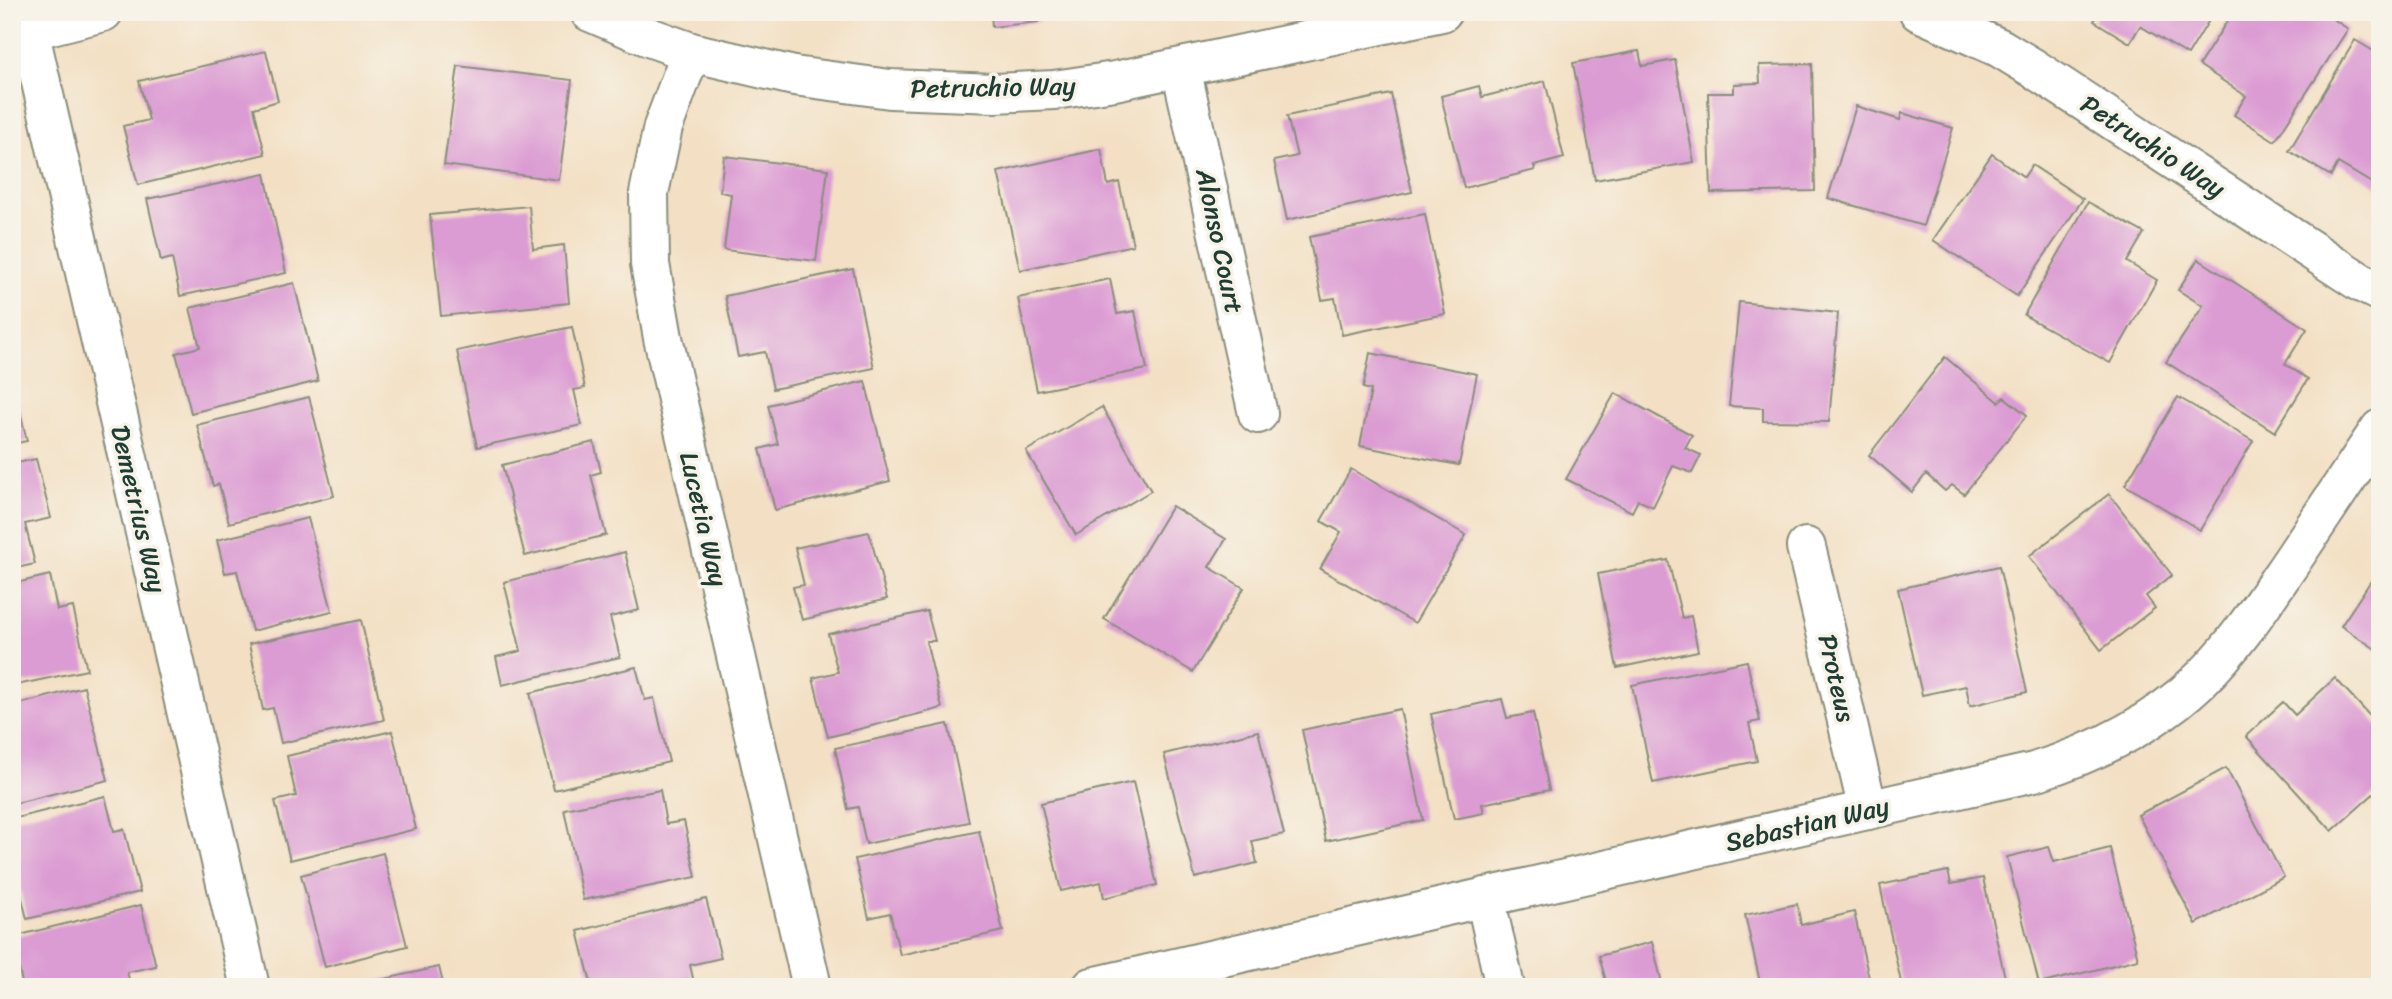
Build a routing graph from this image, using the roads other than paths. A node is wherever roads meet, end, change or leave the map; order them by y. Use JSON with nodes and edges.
{"nodes":[{"id":1,"x":103,"y":12,"type":"edge"},
{"id":2,"x":590,"y":12,"type":"edge"},
{"id":3,"x":1441,"y":12,"type":"edge"},
{"id":4,"x":1919,"y":12,"type":"edge"},
{"id":5,"x":20,"y":33,"type":"edge"},
{"id":6,"x":691,"y":52,"type":"junction"},
{"id":7,"x":1181,"y":68,"type":"junction"},
{"id":8,"x":2380,"y":292,"type":"edge"},
{"id":9,"x":1258,"y":414,"type":"dead end"},
{"id":10,"x":2380,"y":429,"type":"edge"},
{"id":11,"x":1806,"y":547,"type":"dead end"},
{"id":12,"x":1868,"y":810,"type":"junction"},
{"id":13,"x":1485,"y":897,"type":"junction"},
{"id":14,"x":250,"y":987,"type":"edge"},
{"id":15,"x":812,"y":987,"type":"edge"},
{"id":16,"x":1092,"y":987,"type":"edge"},
{"id":17,"x":1505,"y":987,"type":"edge"}],
"edges":[{"from":1,"to":5,"type":"street"},
{"from":2,"to":6,"type":"street","name":"Petruchio Way"},
{"from":3,"to":7,"type":"street","name":"Petruchio Way"},
{"from":4,"to":8,"type":"street","name":"Petruchio Way"},
{"from":5,"to":14,"type":"street","name":"Demetrius Way"},
{"from":6,"to":7,"type":"street","name":"Petruchio Way"},
{"from":6,"to":15,"type":"street","name":"Lucetia Way"},
{"from":7,"to":9,"type":"street","name":"Alonso Court"},
{"from":10,"to":12,"type":"street","name":"Sebastian Way"},
{"from":11,"to":12,"type":"street","name":"Proteus"},
{"from":12,"to":13,"type":"street","name":"Sebastian Way"},
{"from":13,"to":16,"type":"street","name":"Sebastian Way"},
{"from":13,"to":17,"type":"street"}]}
